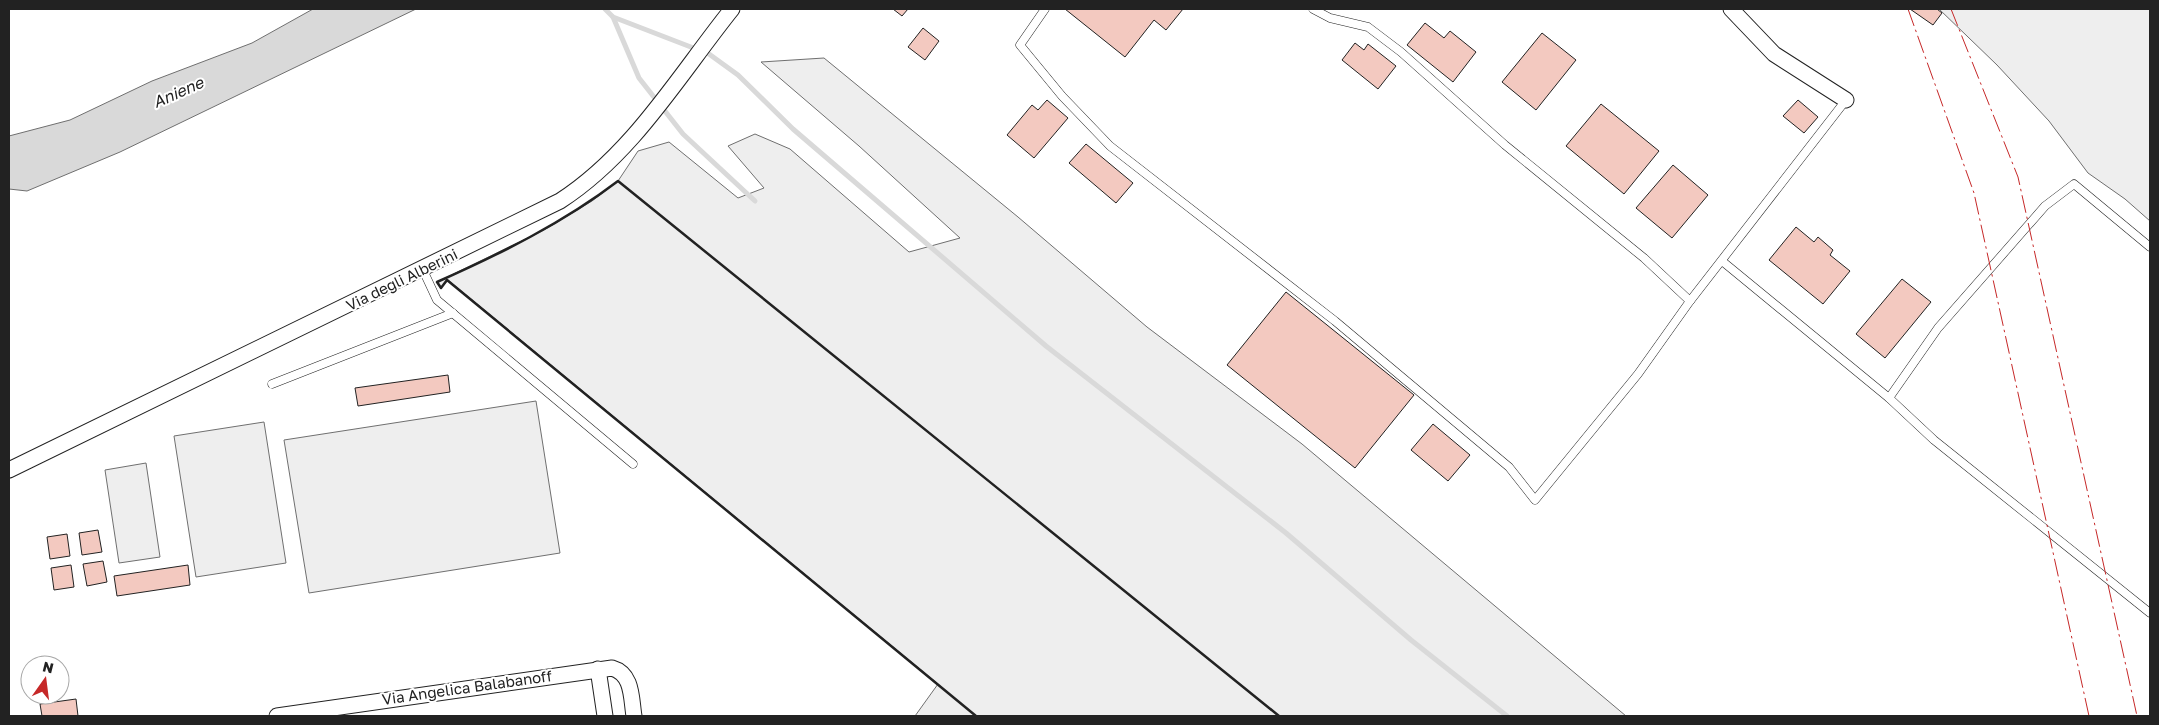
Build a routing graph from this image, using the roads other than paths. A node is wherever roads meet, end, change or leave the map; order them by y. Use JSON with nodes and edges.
{"nodes":[{"id":1,"x":732,"y":9,"type":"edge"},
{"id":2,"x":1045,"y":9,"type":"edge"},
{"id":3,"x":1313,"y":9,"type":"edge"},
{"id":4,"x":1731,"y":9,"type":"edge"},
{"id":5,"x":1846,"y":100,"type":"joint"},
{"id":6,"x":2150,"y":247,"type":"edge"},
{"id":7,"x":1722,"y":261,"type":"junction"},
{"id":8,"x":423,"y":270,"type":"junction"},
{"id":9,"x":1690,"y":302,"type":"junction"},
{"id":10,"x":452,"y":313,"type":"junction"},
{"id":11,"x":272,"y":384,"type":"dead end"},
{"id":12,"x":1889,"y":398,"type":"junction"},
{"id":13,"x":633,"y":464,"type":"dead end"},
{"id":14,"x":9,"y":470,"type":"edge"},
{"id":15,"x":2150,"y":613,"type":"edge"},
{"id":16,"x":598,"y":669,"type":"junction"},
{"id":17,"x":278,"y":716,"type":"edge"},
{"id":18,"x":605,"y":716,"type":"edge"},
{"id":19,"x":634,"y":716,"type":"edge"}],
"edges":[{"from":1,"to":8,"type":"street","name":"Via degli Alberini"},
{"from":2,"to":9,"type":"lane"},
{"from":3,"to":9,"type":"lane"},
{"from":4,"to":5,"type":"street"},
{"from":5,"to":7,"type":"lane"},
{"from":6,"to":12,"type":"lane"},
{"from":7,"to":9,"type":"lane"},
{"from":7,"to":12,"type":"lane"},
{"from":8,"to":10,"type":"lane"},
{"from":8,"to":14,"type":"street","name":"Via degli Alberini"},
{"from":10,"to":11,"type":"lane"},
{"from":10,"to":13,"type":"lane"},
{"from":12,"to":15,"type":"lane"},
{"from":16,"to":17,"type":"street","name":"Via Angelica Balabanoff"},
{"from":16,"to":18,"type":"street"},
{"from":16,"to":19,"type":"street","name":"Via Angelica Balabanoff"}]}
